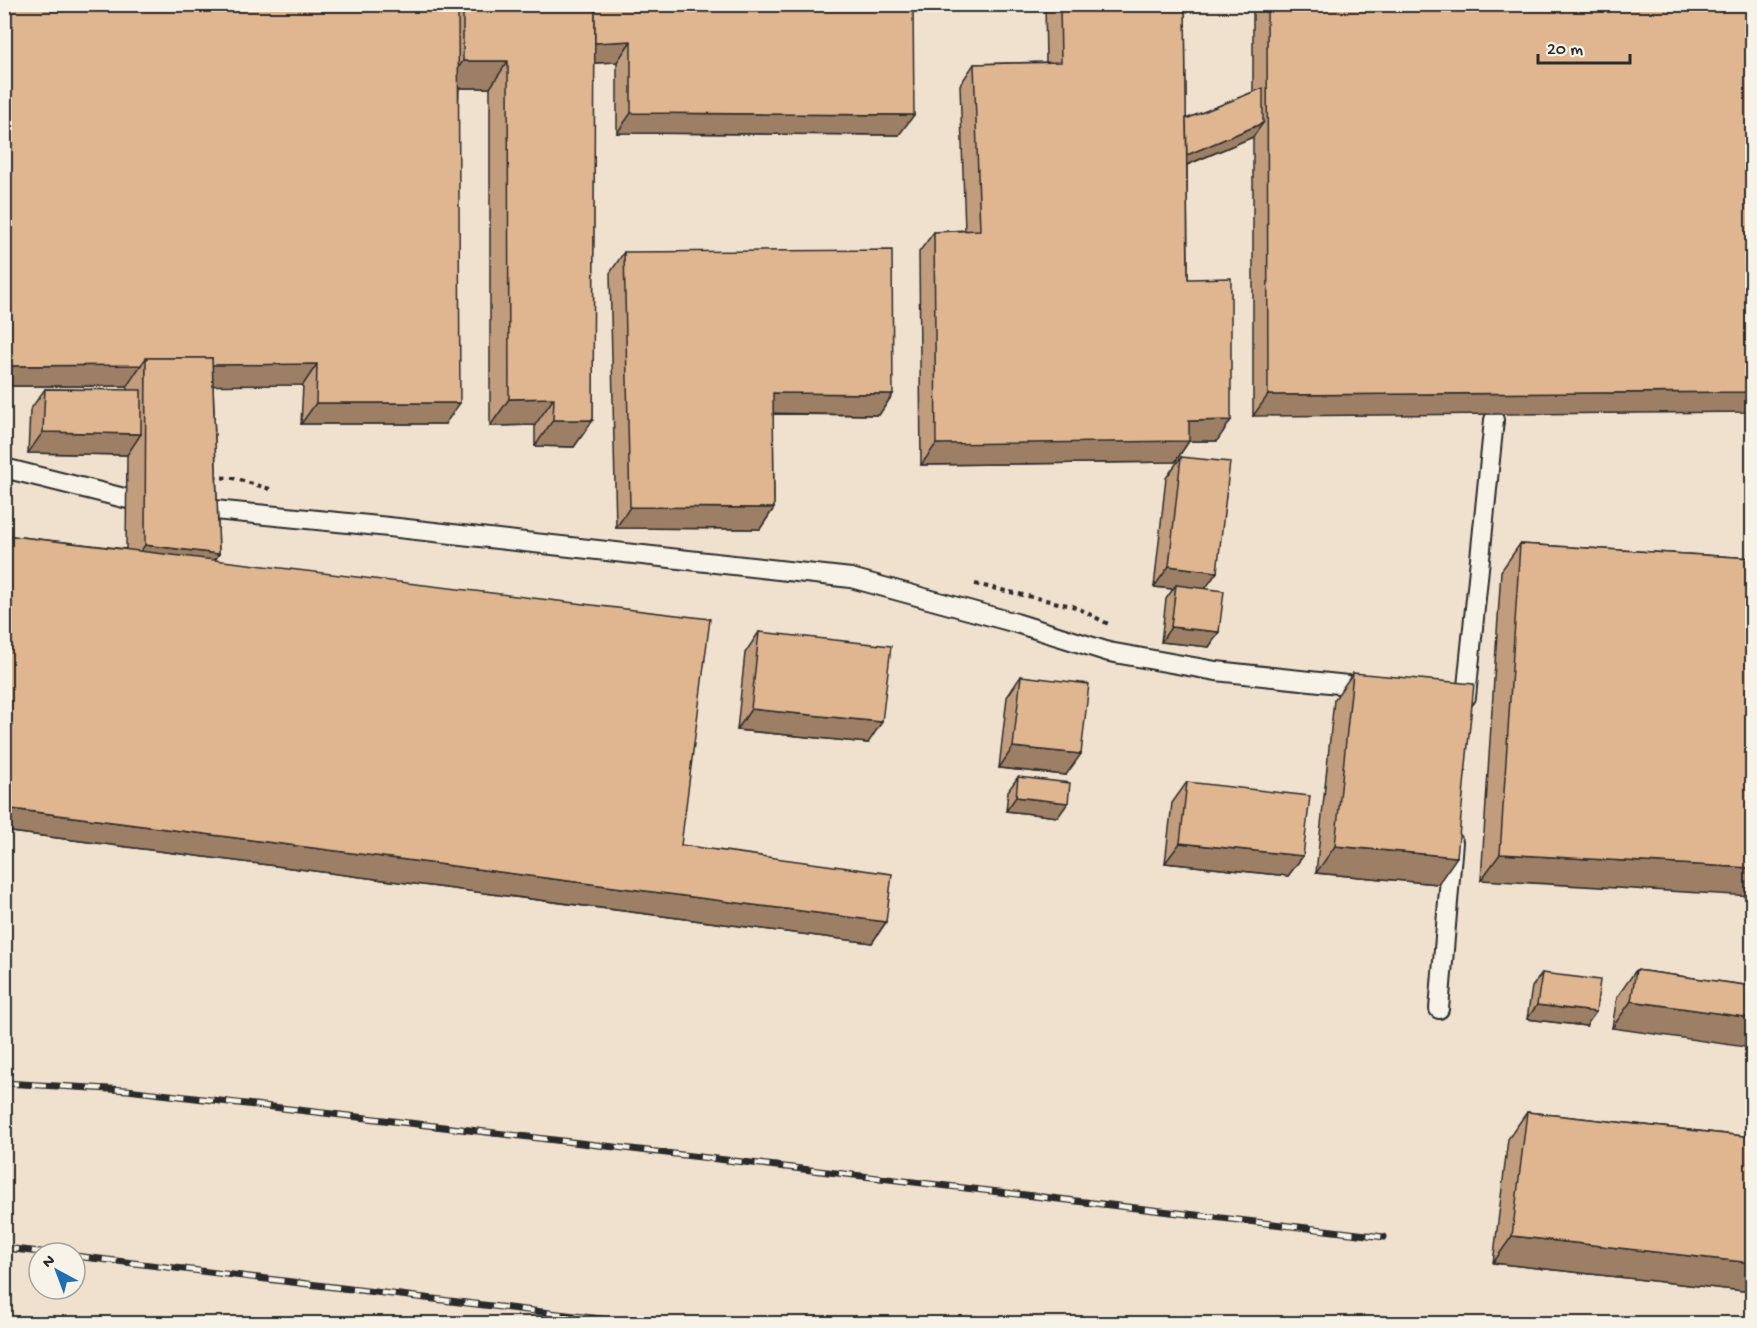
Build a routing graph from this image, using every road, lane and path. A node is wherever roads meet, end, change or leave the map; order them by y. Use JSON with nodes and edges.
{"nodes":[{"id":1,"x":1494,"y":420,"type":"dead end"},
{"id":2,"x":4,"y":468,"type":"edge"},
{"id":3,"x":1390,"y":690,"type":"edge"},
{"id":4,"x":1434,"y":694,"type":"edge"},
{"id":5,"x":1466,"y":697,"type":"junction"},
{"id":6,"x":1464,"y":720,"type":"edge"},
{"id":7,"x":1455,"y":824,"type":"edge"},
{"id":8,"x":1439,"y":1010,"type":"dead end"}],
"edges":[{"from":1,"to":5,"type":"lane"},
{"from":2,"to":3,"type":"lane"},
{"from":4,"to":5,"type":"lane"},
{"from":5,"to":6,"type":"lane"},
{"from":7,"to":8,"type":"lane"}]}
